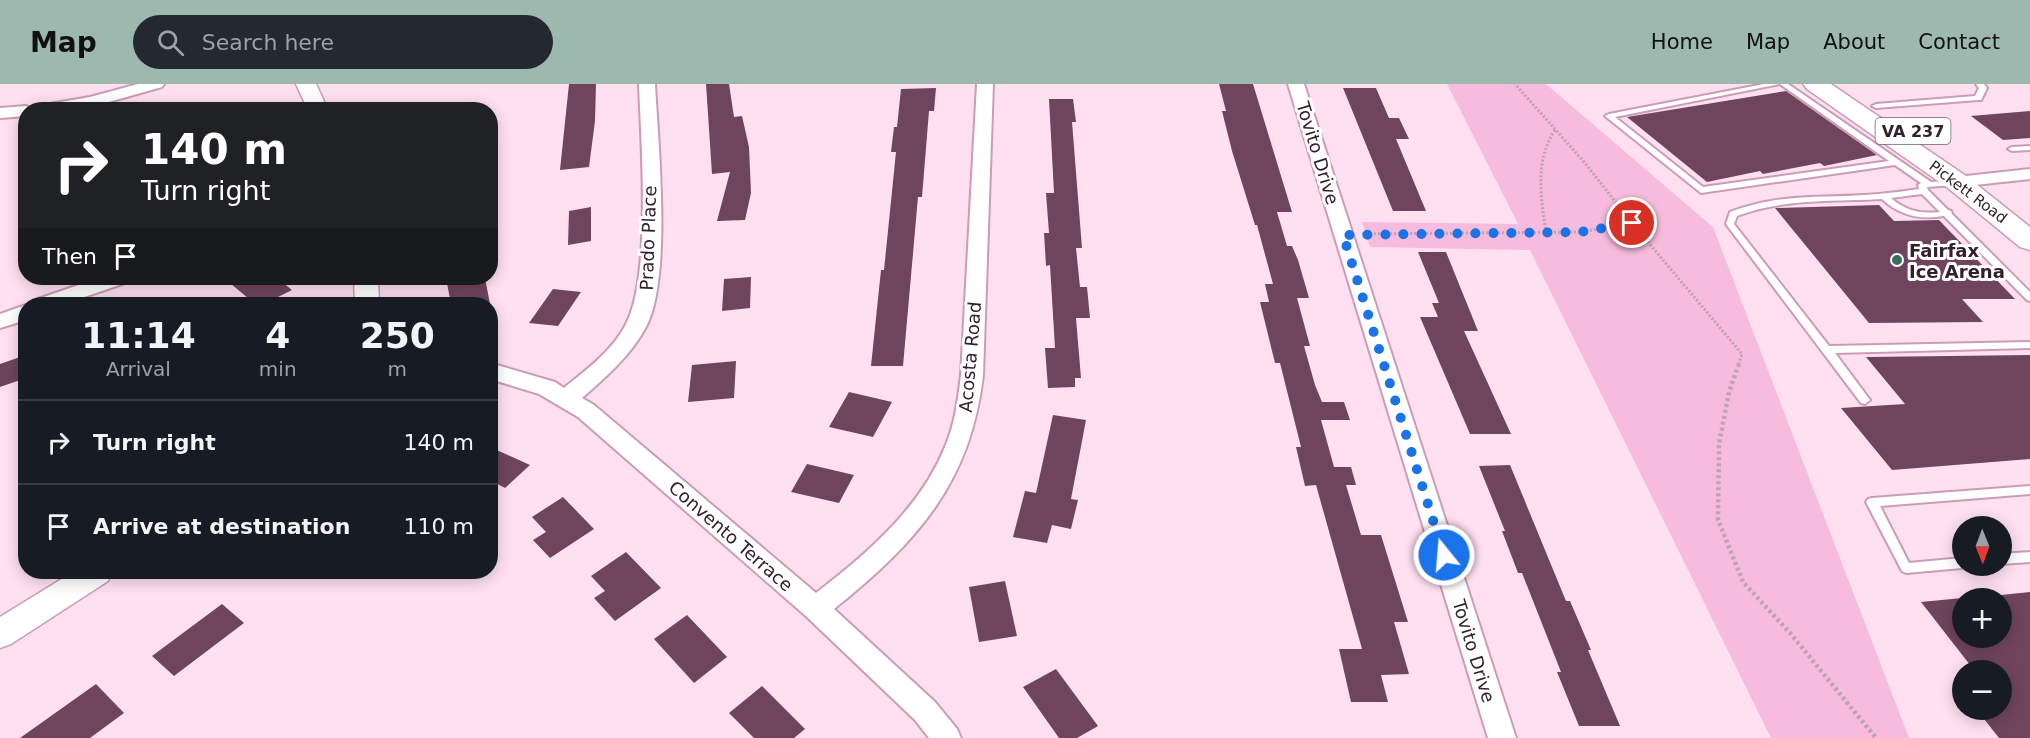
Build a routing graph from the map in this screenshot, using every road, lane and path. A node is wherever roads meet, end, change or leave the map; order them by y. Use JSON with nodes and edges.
{"nodes":[{"id":1,"x":156,"y":84,"type":"edge"},
{"id":2,"x":306,"y":84,"type":"edge"},
{"id":3,"x":647,"y":84,"type":"edge"},
{"id":4,"x":985,"y":84,"type":"edge"},
{"id":5,"x":1296,"y":84,"type":"edge"},
{"id":6,"x":1515,"y":84,"type":"edge"},
{"id":7,"x":1776,"y":84,"type":"edge"},
{"id":8,"x":1783,"y":84,"type":"edge"},
{"id":9,"x":1815,"y":84,"type":"edge"},
{"id":10,"x":1843,"y":84,"type":"edge"},
{"id":11,"x":1980,"y":84,"type":"edge"},
{"id":12,"x":91,"y":102,"type":"edge"},
{"id":13,"x":314,"y":102,"type":"edge"},
{"id":14,"x":1876,"y":106,"type":"junction"},
{"id":15,"x":18,"y":112,"type":"edge"},
{"id":16,"x":0,"y":113,"type":"edge"},
{"id":17,"x":1555,"y":130,"type":"junction"},
{"id":18,"x":2030,"y":148,"type":"edge"},
{"id":19,"x":2012,"y":149,"type":"dead end"},
{"id":20,"x":1897,"y":162,"type":"junction"},
{"id":21,"x":2030,"y":174,"type":"edge"},
{"id":22,"x":1970,"y":179,"type":"junction"},
{"id":23,"x":1927,"y":188,"type":"junction"},
{"id":24,"x":1883,"y":196,"type":"junction"},
{"id":25,"x":1948,"y":213,"type":"junction"},
{"id":26,"x":2030,"y":215,"type":"edge"},
{"id":27,"x":1632,"y":223,"type":"junction"},
{"id":28,"x":1546,"y":233,"type":"junction"},
{"id":29,"x":1343,"y":235,"type":"junction"},
{"id":30,"x":2030,"y":241,"type":"edge"},
{"id":31,"x":98,"y":285,"type":"edge"},
{"id":32,"x":65,"y":297,"type":"edge"},
{"id":33,"x":2030,"y":298,"type":"edge"},
{"id":34,"x":18,"y":315,"type":"edge"},
{"id":35,"x":0,"y":321,"type":"edge"},
{"id":36,"x":2030,"y":345,"type":"edge"},
{"id":37,"x":1826,"y":350,"type":"junction"},
{"id":38,"x":498,"y":373,"type":"edge"},
{"id":39,"x":567,"y":398,"type":"junction"},
{"id":40,"x":1865,"y":400,"type":"dead end"},
{"id":41,"x":2030,"y":490,"type":"edge"},
{"id":42,"x":2030,"y":556,"type":"edge"},
{"id":43,"x":2012,"y":558,"type":"edge"},
{"id":44,"x":1952,"y":563,"type":"edge"},
{"id":45,"x":86,"y":579,"type":"edge"},
{"id":46,"x":816,"y":609,"type":"junction"},
{"id":47,"x":0,"y":634,"type":"edge"},
{"id":48,"x":947,"y":738,"type":"edge"},
{"id":49,"x":1502,"y":738,"type":"edge"},
{"id":50,"x":1876,"y":738,"type":"edge"}],
"edges":[{"from":1,"to":12,"type":"street"},
{"from":2,"to":13,"type":"street"},
{"from":3,"to":39,"type":"street","name":"Prado Place"},
{"from":4,"to":46,"type":"street","name":"Acosta Road"},
{"from":5,"to":29,"type":"street","name":"Tovito Drive"},
{"from":6,"to":17,"type":"path"},
{"from":7,"to":20,"type":"lane"},
{"from":8,"to":20,"type":"lane"},
{"from":9,"to":22,"type":"main road","name":"Pickett Road","number":"VA 237"},
{"from":10,"to":14,"type":"main road","name":"Pickett Road","number":"VA 237"},
{"from":11,"to":14,"type":"lane"},
{"from":14,"to":22,"type":"main road","name":"Pickett Road","number":"VA 237"},
{"from":15,"to":16,"type":"street"},
{"from":17,"to":27,"type":"path"},
{"from":17,"to":28,"type":"path"},
{"from":18,"to":19,"type":"lane"},
{"from":20,"to":23,"type":"lane"},
{"from":21,"to":22,"type":"street"},
{"from":22,"to":23,"type":"lane"},
{"from":22,"to":26,"type":"main road","name":"Pickett Road","number":"VA 237"},
{"from":22,"to":30,"type":"main road","name":"Pickett Road","number":"VA 237"},
{"from":23,"to":24,"type":"lane"},
{"from":23,"to":25,"type":"lane"},
{"from":24,"to":25,"type":"lane"},
{"from":24,"to":37,"type":"lane"},
{"from":25,"to":33,"type":"lane"},
{"from":27,"to":28,"type":"path"},
{"from":27,"to":50,"type":"path"},
{"from":28,"to":29,"type":"path"},
{"from":29,"to":49,"type":"street","name":"Tovito Drive"},
{"from":31,"to":32,"type":"street"},
{"from":34,"to":35,"type":"street"},
{"from":36,"to":37,"type":"lane"},
{"from":37,"to":40,"type":"lane"},
{"from":38,"to":39,"type":"street","name":"Convento Terrace"},
{"from":39,"to":46,"type":"street","name":"Convento Terrace"},
{"from":41,"to":44,"type":"lane"},
{"from":42,"to":43,"type":"lane"},
{"from":45,"to":47,"type":"street"},
{"from":46,"to":48,"type":"street","name":"Convento Terrace"}]}
